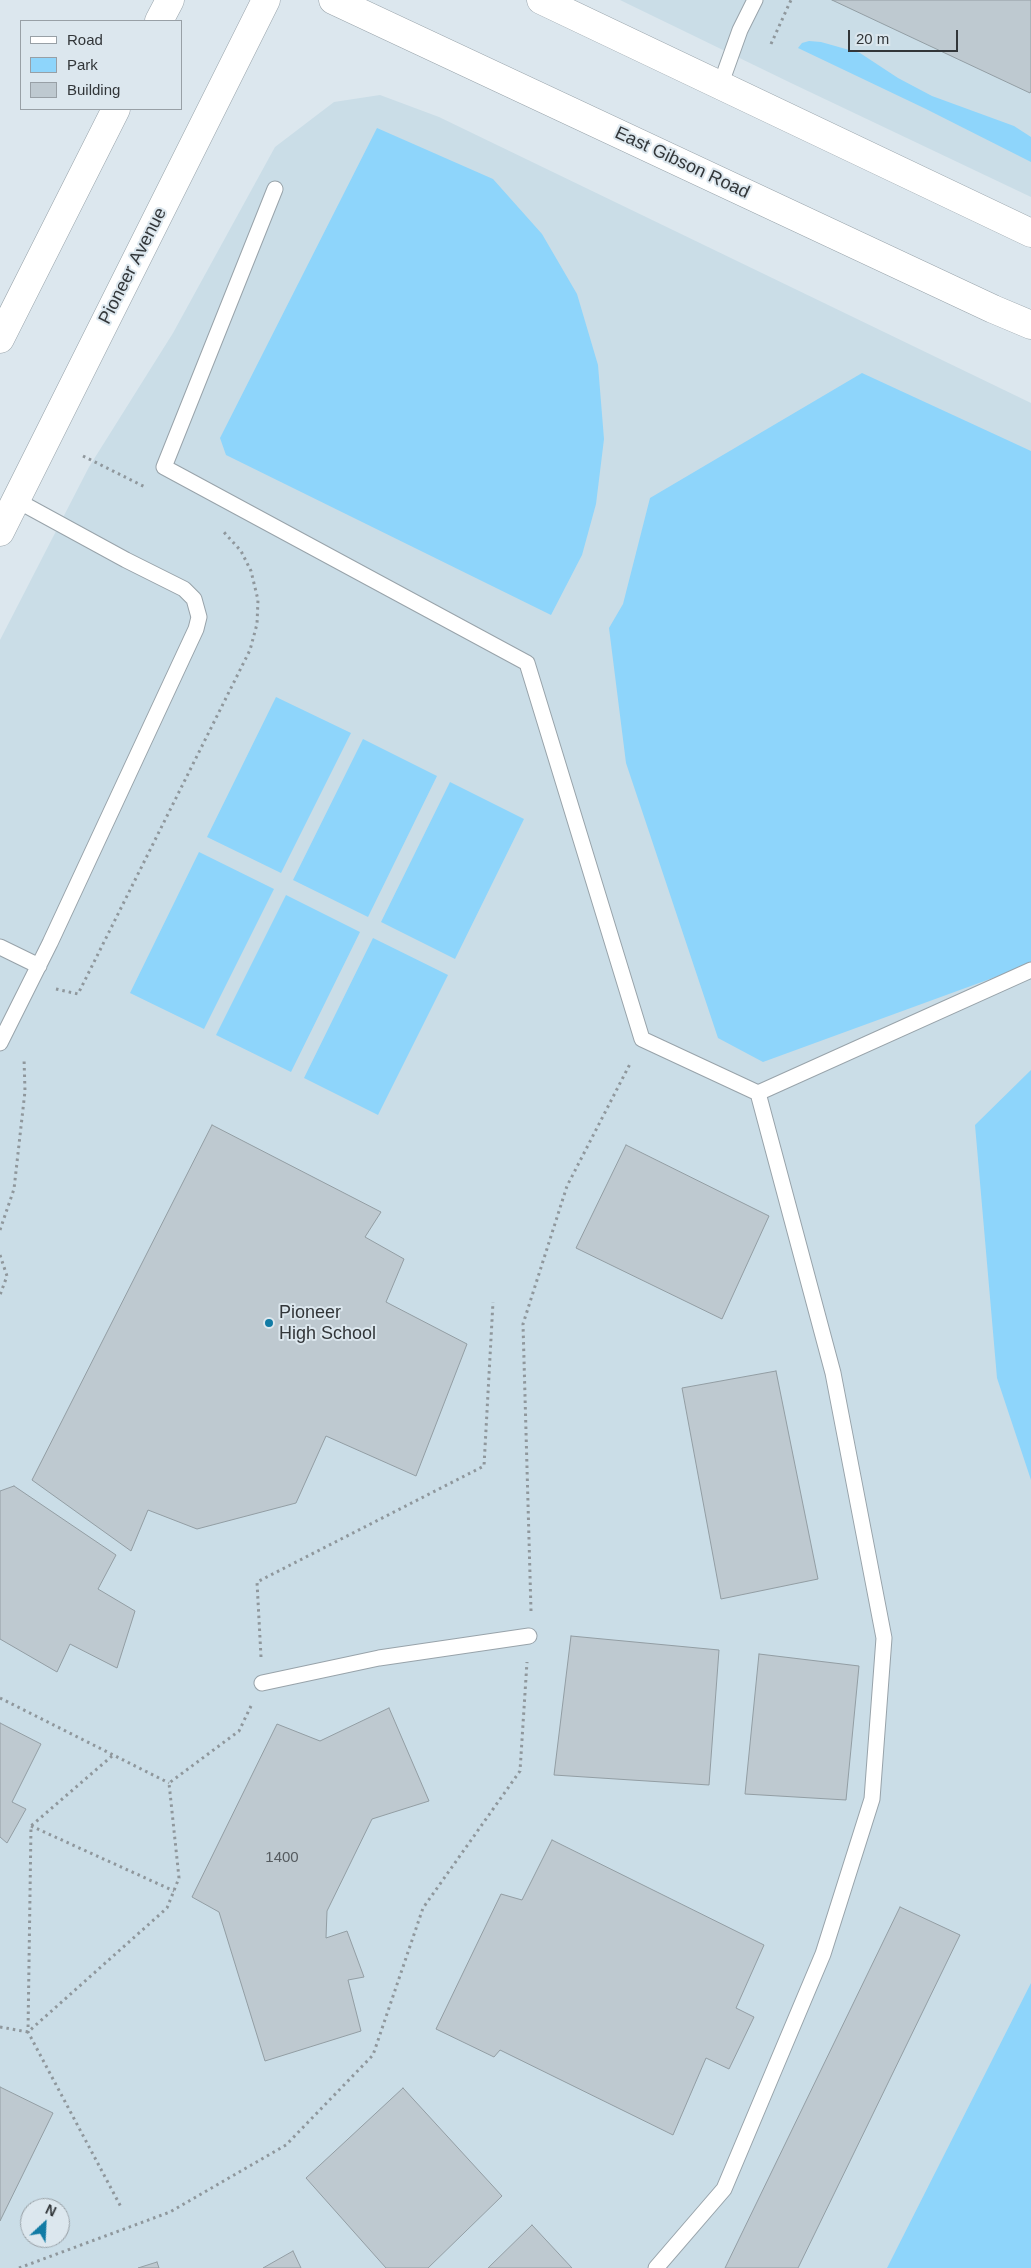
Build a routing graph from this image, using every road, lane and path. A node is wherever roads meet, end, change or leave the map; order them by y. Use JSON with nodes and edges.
{"nodes":[{"id":1,"x":170,"y":0,"type":"edge"},
{"id":2,"x":266,"y":0,"type":"edge"},
{"id":3,"x":333,"y":0,"type":"edge"},
{"id":4,"x":541,"y":0,"type":"edge"},
{"id":5,"x":754,"y":0,"type":"edge"},
{"id":6,"x":791,"y":0,"type":"edge"},
{"id":7,"x":160,"y":20,"type":"edge"},
{"id":8,"x":771,"y":44,"type":"dead end"},
{"id":9,"x":720,"y":86,"type":"junction"},
{"id":10,"x":115,"y":110,"type":"edge"},
{"id":11,"x":275,"y":189,"type":"dead end"},
{"id":12,"x":1031,"y":233,"type":"edge"},
{"id":13,"x":1031,"y":325,"type":"edge"},
{"id":14,"x":0,"y":339,"type":"edge"},
{"id":15,"x":16,"y":500,"type":"junction"},
{"id":16,"x":0,"y":532,"type":"edge"},
{"id":17,"x":0,"y":947,"type":"edge"},
{"id":18,"x":38,"y":966,"type":"junction"},
{"id":19,"x":1031,"y":970,"type":"edge"},
{"id":20,"x":78,"y":994,"type":"dead end"},
{"id":21,"x":52,"y":996,"type":"dead end"},
{"id":22,"x":642,"y":1039,"type":"junction"},
{"id":23,"x":0,"y":1043,"type":"edge"},
{"id":24,"x":24,"y":1052,"type":"dead end"},
{"id":25,"x":758,"y":1093,"type":"junction"},
{"id":26,"x":0,"y":1230,"type":"edge"},
{"id":27,"x":0,"y":1254,"type":"edge"},
{"id":28,"x":0,"y":1295,"type":"edge"},
{"id":29,"x":529,"y":1636,"type":"junction"},
{"id":30,"x":262,"y":1683,"type":"dead end"},
{"id":31,"x":0,"y":1698,"type":"edge"},
{"id":32,"x":112,"y":1756,"type":"junction"},
{"id":33,"x":170,"y":1783,"type":"dead end"},
{"id":34,"x":31,"y":1826,"type":"junction"},
{"id":35,"x":174,"y":1891,"type":"dead end"},
{"id":36,"x":121,"y":2207,"type":"dead end"},
{"id":37,"x":19,"y":2268,"type":"edge"},
{"id":38,"x":656,"y":2268,"type":"edge"}],
"edges":[{"from":1,"to":7,"type":"main road"},
{"from":2,"to":15,"type":"main road","name":"Pioneer Avenue"},
{"from":3,"to":13,"type":"main road","name":"East Gibson Road"},
{"from":4,"to":9,"type":"main road"},
{"from":5,"to":9,"type":"lane"},
{"from":6,"to":8,"type":"path"},
{"from":9,"to":12,"type":"main road"},
{"from":10,"to":14,"type":"main road"},
{"from":11,"to":22,"type":"lane"},
{"from":15,"to":16,"type":"main road","name":"Pioneer Avenue"},
{"from":15,"to":18,"type":"lane"},
{"from":17,"to":18,"type":"lane"},
{"from":18,"to":23,"type":"lane"},
{"from":19,"to":25,"type":"lane"},
{"from":20,"to":21,"type":"path"},
{"from":22,"to":25,"type":"lane"},
{"from":22,"to":29,"type":"path"},
{"from":24,"to":26,"type":"path"},
{"from":25,"to":38,"type":"lane"},
{"from":27,"to":28,"type":"path"},
{"from":29,"to":30,"type":"lane"},
{"from":29,"to":37,"type":"path"},
{"from":31,"to":32,"type":"path"},
{"from":32,"to":33,"type":"path"},
{"from":32,"to":34,"type":"path"},
{"from":34,"to":35,"type":"path"},
{"from":34,"to":36,"type":"path"}]}
